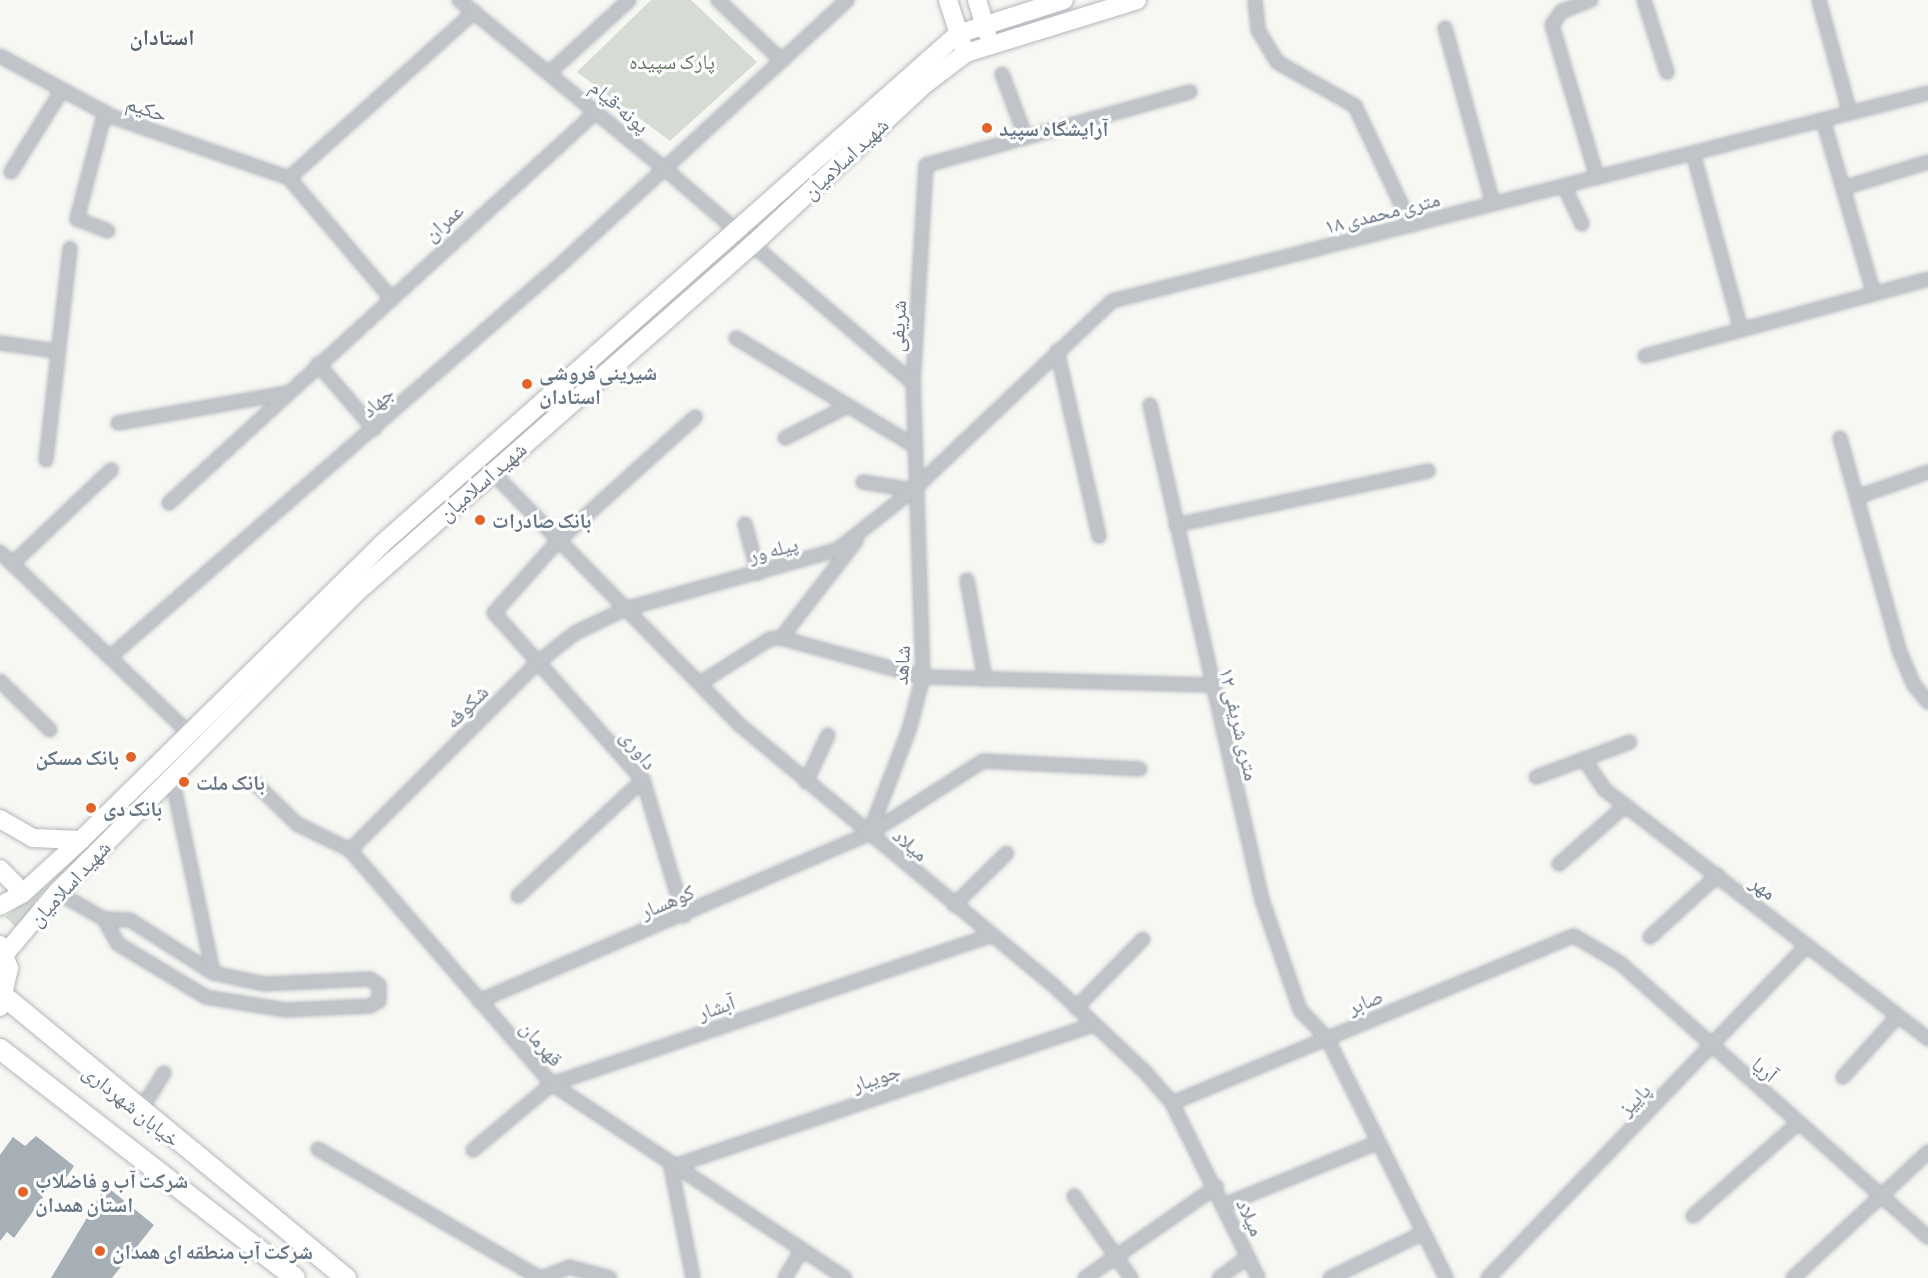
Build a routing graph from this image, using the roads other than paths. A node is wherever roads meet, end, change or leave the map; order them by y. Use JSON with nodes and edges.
{"nodes":[{"id":1,"x":459,"y":0,"type":"edge"},
{"id":2,"x":630,"y":0,"type":"edge"},
{"id":3,"x":718,"y":0,"type":"edge"},
{"id":4,"x":847,"y":0,"type":"edge"},
{"id":5,"x":948,"y":0,"type":"edge"},
{"id":6,"x":977,"y":0,"type":"edge"},
{"id":7,"x":1064,"y":0,"type":"edge"},
{"id":8,"x":1137,"y":0,"type":"edge"},
{"id":9,"x":1255,"y":0,"type":"edge"},
{"id":10,"x":1591,"y":0,"type":"edge"},
{"id":11,"x":1644,"y":0,"type":"edge"},
{"id":12,"x":1819,"y":0,"type":"edge"},
{"id":13,"x":474,"y":12,"type":"junction"},
{"id":14,"x":984,"y":23,"type":"junction"},
{"id":15,"x":1445,"y":28,"type":"dead end"},
{"id":16,"x":958,"y":34,"type":"junction"},
{"id":17,"x":989,"y":44,"type":"junction"},
{"id":18,"x":966,"y":53,"type":"junction"},
{"id":19,"x":0,"y":56,"type":"edge"},
{"id":20,"x":782,"y":61,"type":"junction"},
{"id":21,"x":550,"y":72,"type":"junction"},
{"id":22,"x":1667,"y":72,"type":"dead end"},
{"id":23,"x":1002,"y":74,"type":"dead end"},
{"id":24,"x":62,"y":90,"type":"junction"},
{"id":25,"x":1190,"y":92,"type":"dead end"},
{"id":26,"x":1928,"y":93,"type":"edge"},
{"id":27,"x":105,"y":112,"type":"junction"},
{"id":28,"x":596,"y":112,"type":"junction"},
{"id":29,"x":1850,"y":113,"type":"junction"},
{"id":30,"x":1823,"y":120,"type":"junction"},
{"id":31,"x":1026,"y":138,"type":"junction"},
{"id":32,"x":1693,"y":153,"type":"junction"},
{"id":33,"x":1928,"y":162,"type":"edge"},
{"id":34,"x":665,"y":169,"type":"junction"},
{"id":35,"x":11,"y":172,"type":"dead end"},
{"id":36,"x":1597,"y":177,"type":"junction"},
{"id":37,"x":288,"y":178,"type":"junction"},
{"id":38,"x":1564,"y":186,"type":"junction"},
{"id":39,"x":1843,"y":188,"type":"junction"},
{"id":40,"x":1493,"y":204,"type":"junction"},
{"id":41,"x":1581,"y":224,"type":"dead end"},
{"id":42,"x":1411,"y":225,"type":"junction"},
{"id":43,"x":108,"y":231,"type":"dead end"},
{"id":44,"x":739,"y":232,"type":"junction"},
{"id":45,"x":753,"y":244,"type":"junction"},
{"id":46,"x":70,"y":249,"type":"dead end"},
{"id":47,"x":1928,"y":279,"type":"edge"},
{"id":48,"x":1874,"y":294,"type":"junction"},
{"id":49,"x":390,"y":297,"type":"junction"},
{"id":50,"x":1741,"y":330,"type":"junction"},
{"id":51,"x":736,"y":338,"type":"dead end"},
{"id":52,"x":0,"y":343,"type":"edge"},
{"id":53,"x":57,"y":351,"type":"junction"},
{"id":54,"x":1057,"y":351,"type":"junction"},
{"id":55,"x":1645,"y":357,"type":"dead end"},
{"id":56,"x":318,"y":364,"type":"junction"},
{"id":57,"x":913,"y":383,"type":"junction"},
{"id":58,"x":287,"y":393,"type":"junction"},
{"id":59,"x":1150,"y":405,"type":"dead end"},
{"id":60,"x":846,"y":407,"type":"junction"},
{"id":61,"x":694,"y":417,"type":"dead end"},
{"id":62,"x":118,"y":423,"type":"dead end"},
{"id":63,"x":374,"y":429,"type":"junction"},
{"id":64,"x":785,"y":438,"type":"dead end"},
{"id":65,"x":1840,"y":438,"type":"dead end"},
{"id":66,"x":914,"y":445,"type":"junction"},
{"id":67,"x":46,"y":460,"type":"dead end"},
{"id":68,"x":111,"y":470,"type":"dead end"},
{"id":69,"x":1428,"y":471,"type":"dead end"},
{"id":70,"x":492,"y":472,"type":"junction"},
{"id":71,"x":1928,"y":472,"type":"edge"},
{"id":72,"x":863,"y":482,"type":"dead end"},
{"id":73,"x":914,"y":490,"type":"junction"},
{"id":74,"x":1857,"y":497,"type":"junction"},
{"id":75,"x":169,"y":503,"type":"dead end"},
{"id":76,"x":745,"y":524,"type":"dead end"},
{"id":77,"x":1176,"y":525,"type":"junction"},
{"id":78,"x":867,"y":527,"type":"junction"},
{"id":79,"x":1100,"y":536,"type":"dead end"},
{"id":80,"x":558,"y":541,"type":"junction"},
{"id":81,"x":0,"y":552,"type":"edge"},
{"id":82,"x":12,"y":564,"type":"junction"},
{"id":83,"x":758,"y":573,"type":"junction"},
{"id":84,"x":967,"y":580,"type":"dead end"},
{"id":85,"x":625,"y":609,"type":"junction"},
{"id":86,"x":781,"y":638,"type":"junction"},
{"id":87,"x":110,"y":657,"type":"junction"},
{"id":88,"x":538,"y":662,"type":"junction"},
{"id":89,"x":923,"y":677,"type":"junction"},
{"id":90,"x":985,"y":679,"type":"junction"},
{"id":91,"x":0,"y":681,"type":"edge"},
{"id":92,"x":700,"y":682,"type":"junction"},
{"id":93,"x":1210,"y":685,"type":"junction"},
{"id":94,"x":1928,"y":702,"type":"edge"},
{"id":95,"x":50,"y":730,"type":"dead end"},
{"id":96,"x":190,"y":734,"type":"junction"},
{"id":97,"x":828,"y":735,"type":"dead end"},
{"id":98,"x":1630,"y":742,"type":"dead end"},
{"id":99,"x":1584,"y":759,"type":"junction"},
{"id":100,"x":1140,"y":769,"type":"dead end"},
{"id":101,"x":1536,"y":777,"type":"dead end"},
{"id":102,"x":172,"y":778,"type":"junction"},
{"id":103,"x":643,"y":780,"type":"junction"},
{"id":104,"x":806,"y":782,"type":"junction"},
{"id":105,"x":255,"y":783,"type":"dead end"},
{"id":106,"x":1626,"y":805,"type":"junction"},
{"id":107,"x":0,"y":819,"type":"edge"},
{"id":108,"x":869,"y":834,"type":"junction"},
{"id":109,"x":81,"y":840,"type":"junction"},
{"id":110,"x":350,"y":850,"type":"junction"},
{"id":111,"x":1007,"y":853,"type":"dead end"},
{"id":112,"x":1559,"y":864,"type":"dead end"},
{"id":113,"x":0,"y":869,"type":"edge"},
{"id":114,"x":1718,"y":875,"type":"junction"},
{"id":115,"x":57,"y":892,"type":"junction"},
{"id":116,"x":23,"y":893,"type":"junction"},
{"id":117,"x":518,"y":896,"type":"dead end"},
{"id":118,"x":954,"y":905,"type":"junction"},
{"id":119,"x":0,"y":906,"type":"edge"},
{"id":120,"x":684,"y":916,"type":"junction"},
{"id":121,"x":104,"y":919,"type":"junction"},
{"id":122,"x":991,"y":935,"type":"junction"},
{"id":123,"x":1574,"y":936,"type":"joint"},
{"id":124,"x":1650,"y":937,"type":"dead end"},
{"id":125,"x":1143,"y":939,"type":"dead end"},
{"id":126,"x":1807,"y":945,"type":"junction"},
{"id":127,"x":2,"y":950,"type":"edge"},
{"id":128,"x":213,"y":973,"type":"junction"},
{"id":129,"x":479,"y":1001,"type":"junction"},
{"id":130,"x":3,"y":1002,"type":"edge"},
{"id":131,"x":1076,"y":1008,"type":"junction"},
{"id":132,"x":1898,"y":1016,"type":"junction"},
{"id":133,"x":1094,"y":1025,"type":"junction"},
{"id":134,"x":1327,"y":1038,"type":"junction"},
{"id":135,"x":1928,"y":1039,"type":"edge"},
{"id":136,"x":1710,"y":1048,"type":"junction"},
{"id":137,"x":0,"y":1049,"type":"edge"},
{"id":138,"x":164,"y":1073,"type":"dead end"},
{"id":139,"x":1844,"y":1077,"type":"dead end"},
{"id":140,"x":552,"y":1084,"type":"junction"},
{"id":141,"x":1172,"y":1103,"type":"junction"},
{"id":142,"x":140,"y":1111,"type":"junction"},
{"id":143,"x":1798,"y":1123,"type":"junction"},
{"id":144,"x":1377,"y":1143,"type":"junction"},
{"id":145,"x":318,"y":1149,"type":"dead end"},
{"id":146,"x":473,"y":1150,"type":"dead end"},
{"id":147,"x":1928,"y":1152,"type":"edge"},
{"id":148,"x":671,"y":1167,"type":"junction"},
{"id":149,"x":1216,"y":1187,"type":"junction"},
{"id":150,"x":1882,"y":1195,"type":"junction"},
{"id":151,"x":1074,"y":1196,"type":"dead end"},
{"id":152,"x":1224,"y":1205,"type":"junction"},
{"id":153,"x":1693,"y":1216,"type":"dead end"},
{"id":154,"x":1421,"y":1234,"type":"junction"},
{"id":155,"x":1928,"y":1237,"type":"edge"},
{"id":156,"x":802,"y":1250,"type":"junction"},
{"id":157,"x":1117,"y":1256,"type":"junction"},
{"id":158,"x":1248,"y":1257,"type":"junction"},
{"id":159,"x":295,"y":1278,"type":"edge"},
{"id":160,"x":346,"y":1278,"type":"edge"},
{"id":161,"x":541,"y":1278,"type":"edge"},
{"id":162,"x":610,"y":1278,"type":"edge"},
{"id":163,"x":693,"y":1278,"type":"edge"},
{"id":164,"x":785,"y":1278,"type":"edge"},
{"id":165,"x":845,"y":1278,"type":"edge"},
{"id":166,"x":1085,"y":1278,"type":"edge"},
{"id":167,"x":1131,"y":1278,"type":"edge"},
{"id":168,"x":1219,"y":1278,"type":"edge"},
{"id":169,"x":1258,"y":1278,"type":"edge"},
{"id":170,"x":1329,"y":1278,"type":"edge"},
{"id":171,"x":1446,"y":1278,"type":"edge"},
{"id":172,"x":1488,"y":1278,"type":"edge"},
{"id":173,"x":1793,"y":1278,"type":"edge"}],
"edges":[{"from":1,"to":13,"type":"street","name":"پونه-قیام"},
{"from":2,"to":21,"type":"street"},
{"from":3,"to":20,"type":"street"},
{"from":4,"to":20,"type":"street","name":"جهاد"},
{"from":5,"to":16,"type":"main road"},
{"from":6,"to":14,"type":"main road"},
{"from":7,"to":14,"type":"main road","name":"شهید اسلامیان"},
{"from":8,"to":17,"type":"main road","name":"شهید اسلامیان"},
{"from":9,"to":42,"type":"street"},
{"from":10,"to":36,"type":"street"},
{"from":11,"to":22,"type":"street"},
{"from":12,"to":29,"type":"street"},
{"from":13,"to":21,"type":"street","name":"پونه-قیام"},
{"from":13,"to":37,"type":"street"},
{"from":14,"to":16,"type":"main road","name":"شهید اسلامیان"},
{"from":14,"to":17,"type":"main road"},
{"from":15,"to":40,"type":"street"},
{"from":16,"to":18,"type":"main road"},
{"from":16,"to":44,"type":"main road","name":"شهید اسلامیان"},
{"from":17,"to":18,"type":"main road","name":"شهید اسلامیان"},
{"from":18,"to":45,"type":"main road","name":"شهید اسلامیان"},
{"from":19,"to":24,"type":"street","name":"حکیم"},
{"from":20,"to":34,"type":"street","name":"جهاد"},
{"from":21,"to":28,"type":"street","name":"پونه-قیام"},
{"from":23,"to":31,"type":"street"},
{"from":24,"to":27,"type":"street","name":"حکیم"},
{"from":24,"to":35,"type":"street"},
{"from":25,"to":31,"type":"street"},
{"from":26,"to":29,"type":"street","name":"۱۸ متری محمدی"},
{"from":27,"to":37,"type":"street","name":"حکیم"},
{"from":27,"to":43,"type":"street"},
{"from":28,"to":34,"type":"street","name":"پونه-قیام"},
{"from":28,"to":49,"type":"street","name":"عمران"},
{"from":29,"to":30,"type":"street","name":"۱۸ متری محمدی"},
{"from":30,"to":32,"type":"street","name":"۱۸ متری محمدی"},
{"from":30,"to":39,"type":"street"},
{"from":31,"to":57,"type":"street","name":"شریفی"},
{"from":32,"to":36,"type":"street","name":"۱۸ متری محمدی"},
{"from":32,"to":50,"type":"street"},
{"from":33,"to":39,"type":"street"},
{"from":34,"to":44,"type":"street","name":"پونه-قیام"},
{"from":34,"to":63,"type":"street","name":"جهاد"},
{"from":36,"to":38,"type":"street","name":"۱۸ متری محمدی"},
{"from":37,"to":49,"type":"street"},
{"from":38,"to":40,"type":"street","name":"۱۸ متری محمدی"},
{"from":38,"to":41,"type":"street"},
{"from":39,"to":48,"type":"street"},
{"from":40,"to":42,"type":"street","name":"۱۸ متری محمدی"},
{"from":42,"to":54,"type":"street","name":"۱۸ متری محمدی"},
{"from":44,"to":45,"type":"street","name":"پونه-قیام"},
{"from":44,"to":96,"type":"main road","name":"شهید اسلامیان"},
{"from":45,"to":57,"type":"street","name":"پونه-قیام"},
{"from":45,"to":70,"type":"main road","name":"شهید اسلامیان"},
{"from":46,"to":53,"type":"street"},
{"from":47,"to":48,"type":"street"},
{"from":48,"to":50,"type":"street"},
{"from":49,"to":56,"type":"street","name":"عمران"},
{"from":50,"to":55,"type":"street"},
{"from":51,"to":60,"type":"street"},
{"from":52,"to":53,"type":"street"},
{"from":53,"to":67,"type":"street"},
{"from":54,"to":73,"type":"street","name":"۱۸ متری محمدی"},
{"from":54,"to":79,"type":"street"},
{"from":56,"to":58,"type":"street","name":"عمران"},
{"from":56,"to":63,"type":"street"},
{"from":57,"to":66,"type":"street","name":"شریفی"},
{"from":58,"to":62,"type":"street"},
{"from":58,"to":75,"type":"street","name":"عمران"},
{"from":59,"to":77,"type":"street","name":"۱۲ متری شریفی"},
{"from":60,"to":64,"type":"street"},
{"from":60,"to":66,"type":"street"},
{"from":61,"to":80,"type":"street"},
{"from":63,"to":87,"type":"street","name":"جهاد"},
{"from":65,"to":74,"type":"street"},
{"from":66,"to":73,"type":"street","name":"شریفی"},
{"from":68,"to":82,"type":"street"},
{"from":69,"to":77,"type":"street"},
{"from":70,"to":80,"type":"street","name":"میلاد"},
{"from":70,"to":102,"type":"main road","name":"شهید اسلامیان"},
{"from":71,"to":74,"type":"street"},
{"from":72,"to":73,"type":"street"},
{"from":73,"to":78,"type":"street","name":"پیله ور"},
{"from":73,"to":89,"type":"street","name":"شاهد"},
{"from":74,"to":94,"type":"street"},
{"from":76,"to":83,"type":"street"},
{"from":77,"to":93,"type":"street","name":"۱۲ متری شریفی"},
{"from":78,"to":83,"type":"street","name":"پیله ور"},
{"from":78,"to":86,"type":"street"},
{"from":80,"to":85,"type":"street","name":"میلاد"},
{"from":80,"to":88,"type":"street","name":"داوری"},
{"from":81,"to":82,"type":"street"},
{"from":82,"to":87,"type":"street"},
{"from":83,"to":85,"type":"street","name":"پیله ور"},
{"from":84,"to":90,"type":"street"},
{"from":85,"to":88,"type":"street","name":"شکوفه"},
{"from":85,"to":92,"type":"street","name":"میلاد"},
{"from":86,"to":89,"type":"street"},
{"from":86,"to":92,"type":"street"},
{"from":87,"to":96,"type":"street"},
{"from":88,"to":103,"type":"street","name":"داوری"},
{"from":88,"to":110,"type":"street","name":"شکوفه"},
{"from":89,"to":90,"type":"street"},
{"from":89,"to":108,"type":"street","name":"شاهد"},
{"from":90,"to":93,"type":"street"},
{"from":91,"to":95,"type":"street"},
{"from":92,"to":104,"type":"street","name":"میلاد"},
{"from":93,"to":134,"type":"street","name":"۱۲ متری شریفی"},
{"from":96,"to":109,"type":"main road","name":"شهید اسلامیان"},
{"from":97,"to":104,"type":"street"},
{"from":98,"to":99,"type":"street"},
{"from":99,"to":101,"type":"street"},
{"from":99,"to":106,"type":"street","name":"مهر"},
{"from":100,"to":108,"type":"street","name":"کوهسار"},
{"from":102,"to":115,"type":"main road","name":"شهید اسلامیان"},
{"from":102,"to":128,"type":"street"},
{"from":103,"to":117,"type":"street"},
{"from":103,"to":120,"type":"street","name":"داوری"},
{"from":104,"to":108,"type":"street","name":"میلاد"},
{"from":105,"to":110,"type":"street","name":"قهرمان"},
{"from":106,"to":112,"type":"street"},
{"from":106,"to":114,"type":"street","name":"مهر"},
{"from":107,"to":109,"type":"main road"},
{"from":108,"to":118,"type":"street","name":"میلاد"},
{"from":108,"to":120,"type":"street","name":"کوهسار"},
{"from":109,"to":116,"type":"main road","name":"شهید اسلامیان"},
{"from":110,"to":129,"type":"street","name":"قهرمان"},
{"from":111,"to":118,"type":"street"},
{"from":113,"to":116,"type":"main road"},
{"from":114,"to":124,"type":"street"},
{"from":114,"to":126,"type":"street","name":"مهر"},
{"from":115,"to":121,"type":"street"},
{"from":115,"to":127,"type":"main road","name":"شهید اسلامیان"},
{"from":116,"to":119,"type":"main road","name":"شهید اسلامیان"},
{"from":118,"to":122,"type":"street","name":"میلاد"},
{"from":120,"to":129,"type":"street","name":"کوهسار"},
{"from":121,"to":128,"type":"street"},
{"from":121,"to":128,"type":"street"},
{"from":122,"to":131,"type":"street","name":"میلاد"},
{"from":122,"to":140,"type":"street","name":"آبشار"},
{"from":123,"to":134,"type":"street","name":"صابر"},
{"from":123,"to":136,"type":"street","name":"آریا"},
{"from":125,"to":131,"type":"street"},
{"from":126,"to":132,"type":"street","name":"مهر"},
{"from":126,"to":136,"type":"street","name":"پاییز"},
{"from":127,"to":130,"type":"main road"},
{"from":129,"to":140,"type":"street","name":"قهرمان"},
{"from":130,"to":142,"type":"main road","name":"خیابان شهرداری"},
{"from":131,"to":133,"type":"street","name":"میلاد"},
{"from":132,"to":135,"type":"street","name":"مهر"},
{"from":132,"to":139,"type":"street"},
{"from":133,"to":141,"type":"street","name":"میلاد"},
{"from":133,"to":148,"type":"street","name":"جویبار"},
{"from":134,"to":141,"type":"street","name":"صابر"},
{"from":134,"to":144,"type":"street","name":"۱۲ متری شریفی"},
{"from":136,"to":143,"type":"street","name":"آریا"},
{"from":136,"to":172,"type":"street","name":"پاییز"},
{"from":137,"to":159,"type":"main road","name":"خیابان شهرداری"},
{"from":138,"to":142,"type":"street"},
{"from":140,"to":146,"type":"street","name":"آبشار"},
{"from":140,"to":148,"type":"street","name":"قهرمان"},
{"from":141,"to":149,"type":"street","name":"میلاد"},
{"from":142,"to":160,"type":"main road","name":"خیابان شهرداری"},
{"from":143,"to":150,"type":"street","name":"آریا"},
{"from":143,"to":153,"type":"street"},
{"from":144,"to":152,"type":"street"},
{"from":144,"to":154,"type":"street","name":"۱۲ متری شریفی"},
{"from":145,"to":161,"type":"street"},
{"from":147,"to":150,"type":"street"},
{"from":148,"to":156,"type":"street","name":"قهرمان"},
{"from":148,"to":163,"type":"street"},
{"from":149,"to":152,"type":"street","name":"میلاد"},
{"from":149,"to":157,"type":"street"},
{"from":150,"to":155,"type":"street","name":"آریا"},
{"from":150,"to":173,"type":"street"},
{"from":151,"to":157,"type":"street"},
{"from":152,"to":158,"type":"street","name":"میلاد"},
{"from":154,"to":170,"type":"street"},
{"from":154,"to":171,"type":"street","name":"۱۲ متری شریفی"},
{"from":156,"to":164,"type":"street"},
{"from":156,"to":165,"type":"street","name":"قهرمان"},
{"from":157,"to":166,"type":"street"},
{"from":157,"to":167,"type":"street"},
{"from":158,"to":168,"type":"street"},
{"from":158,"to":169,"type":"street","name":"میلاد"},
{"from":161,"to":162,"type":"street"}]}
